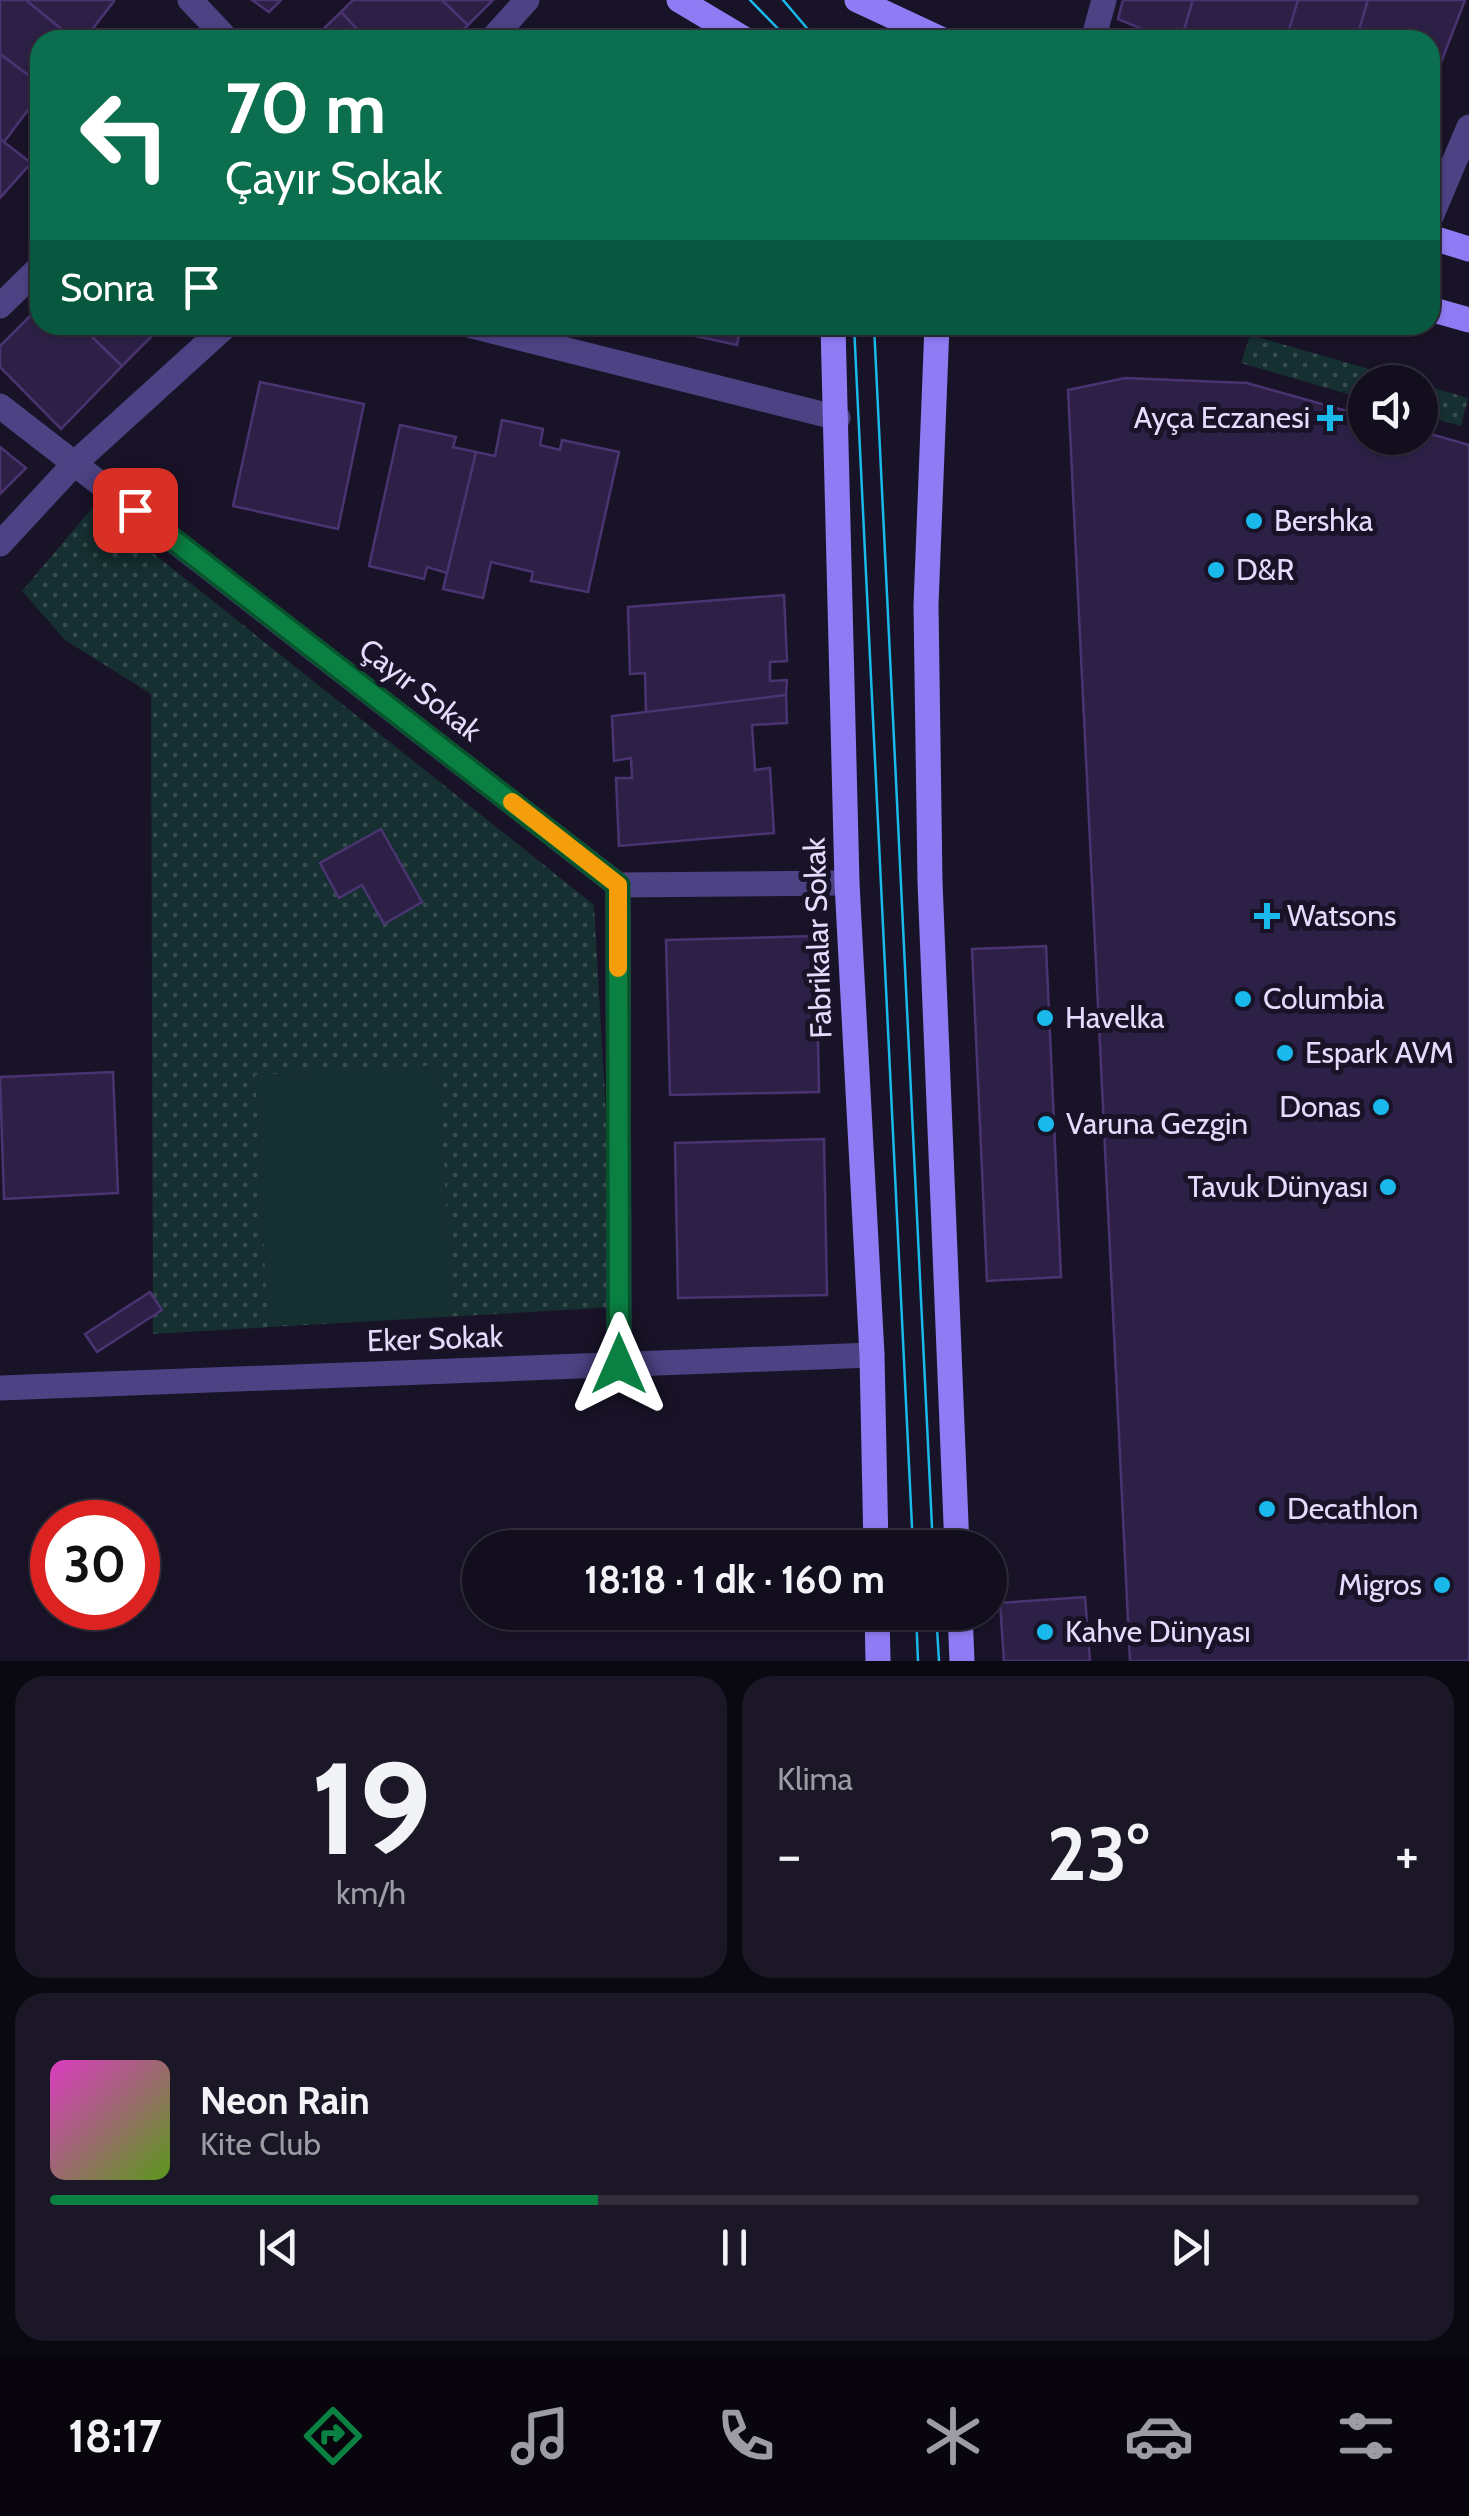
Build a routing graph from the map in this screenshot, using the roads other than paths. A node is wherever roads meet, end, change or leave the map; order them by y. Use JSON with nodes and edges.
{"nodes":[{"id":1,"x":190,"y":0,"type":"edge"},
{"id":2,"x":526,"y":0,"type":"edge"},
{"id":3,"x":680,"y":0,"type":"edge"},
{"id":4,"x":1104,"y":0,"type":"edge"},
{"id":5,"x":862,"y":4,"type":"edge"},
{"id":6,"x":218,"y":30,"type":"edge"},
{"id":7,"x":500,"y":30,"type":"edge"},
{"id":8,"x":730,"y":30,"type":"edge"},
{"id":9,"x":885,"y":30,"type":"edge"},
{"id":10,"x":921,"y":30,"type":"edge"},
{"id":11,"x":1096,"y":30,"type":"edge"},
{"id":12,"x":1469,"y":127,"type":"edge"},
{"id":13,"x":1440,"y":196,"type":"edge"},
{"id":14,"x":1440,"y":239,"type":"edge"},
{"id":15,"x":1469,"y":249,"type":"edge"},
{"id":16,"x":30,"y":277,"type":"edge"},
{"id":17,"x":0,"y":306,"type":"edge"},
{"id":18,"x":1440,"y":312,"type":"edge"},
{"id":19,"x":1469,"y":320,"type":"edge"},
{"id":20,"x":216,"y":335,"type":"edge"},
{"id":21,"x":508,"y":335,"type":"edge"},
{"id":22,"x":834,"y":335,"type":"edge"},
{"id":23,"x":937,"y":335,"type":"edge"},
{"id":24,"x":0,"y":406,"type":"edge"},
{"id":25,"x":838,"y":418,"type":"junction"},
{"id":26,"x":74,"y":463,"type":"junction"},
{"id":27,"x":0,"y":544,"type":"edge"},
{"id":28,"x":847,"y":883,"type":"junction"},
{"id":29,"x":618,"y":885,"type":"junction"},
{"id":30,"x":872,"y":1355,"type":"junction"},
{"id":31,"x":619,"y":1364,"type":"junction"},
{"id":32,"x":0,"y":1388,"type":"edge"},
{"id":33,"x":876,"y":1530,"type":"edge"},
{"id":34,"x":957,"y":1530,"type":"edge"},
{"id":35,"x":877,"y":1630,"type":"edge"},
{"id":36,"x":961,"y":1630,"type":"edge"},
{"id":37,"x":878,"y":1661,"type":"edge"},
{"id":38,"x":962,"y":1661,"type":"edge"}],
"edges":[{"from":1,"to":6,"type":"street"},
{"from":2,"to":7,"type":"street"},
{"from":3,"to":8,"type":"main road"},
{"from":4,"to":11,"type":"street"},
{"from":5,"to":9,"type":"main road"},
{"from":5,"to":10,"type":"main road"},
{"from":12,"to":13,"type":"street"},
{"from":14,"to":15,"type":"main road"},
{"from":16,"to":17,"type":"street"},
{"from":18,"to":19,"type":"main road"},
{"from":20,"to":26,"type":"street"},
{"from":21,"to":25,"type":"street"},
{"from":22,"to":25,"type":"main road","name":"Fabrikalar Sokak"},
{"from":23,"to":34,"type":"main road"},
{"from":24,"to":26,"type":"street","name":"Çayır Sokak"},
{"from":25,"to":28,"type":"main road","name":"Fabrikalar Sokak"},
{"from":26,"to":27,"type":"street"},
{"from":26,"to":29,"type":"street","name":"Çayır Sokak"},
{"from":28,"to":29,"type":"street"},
{"from":28,"to":30,"type":"main road","name":"Fabrikalar Sokak"},
{"from":29,"to":31,"type":"street"},
{"from":30,"to":31,"type":"street","name":"Eker Sokak"},
{"from":30,"to":33,"type":"main road","name":"Fabrikalar Sokak"},
{"from":31,"to":32,"type":"street","name":"Eker Sokak"},
{"from":35,"to":37,"type":"main road"},
{"from":36,"to":38,"type":"main road"}]}
